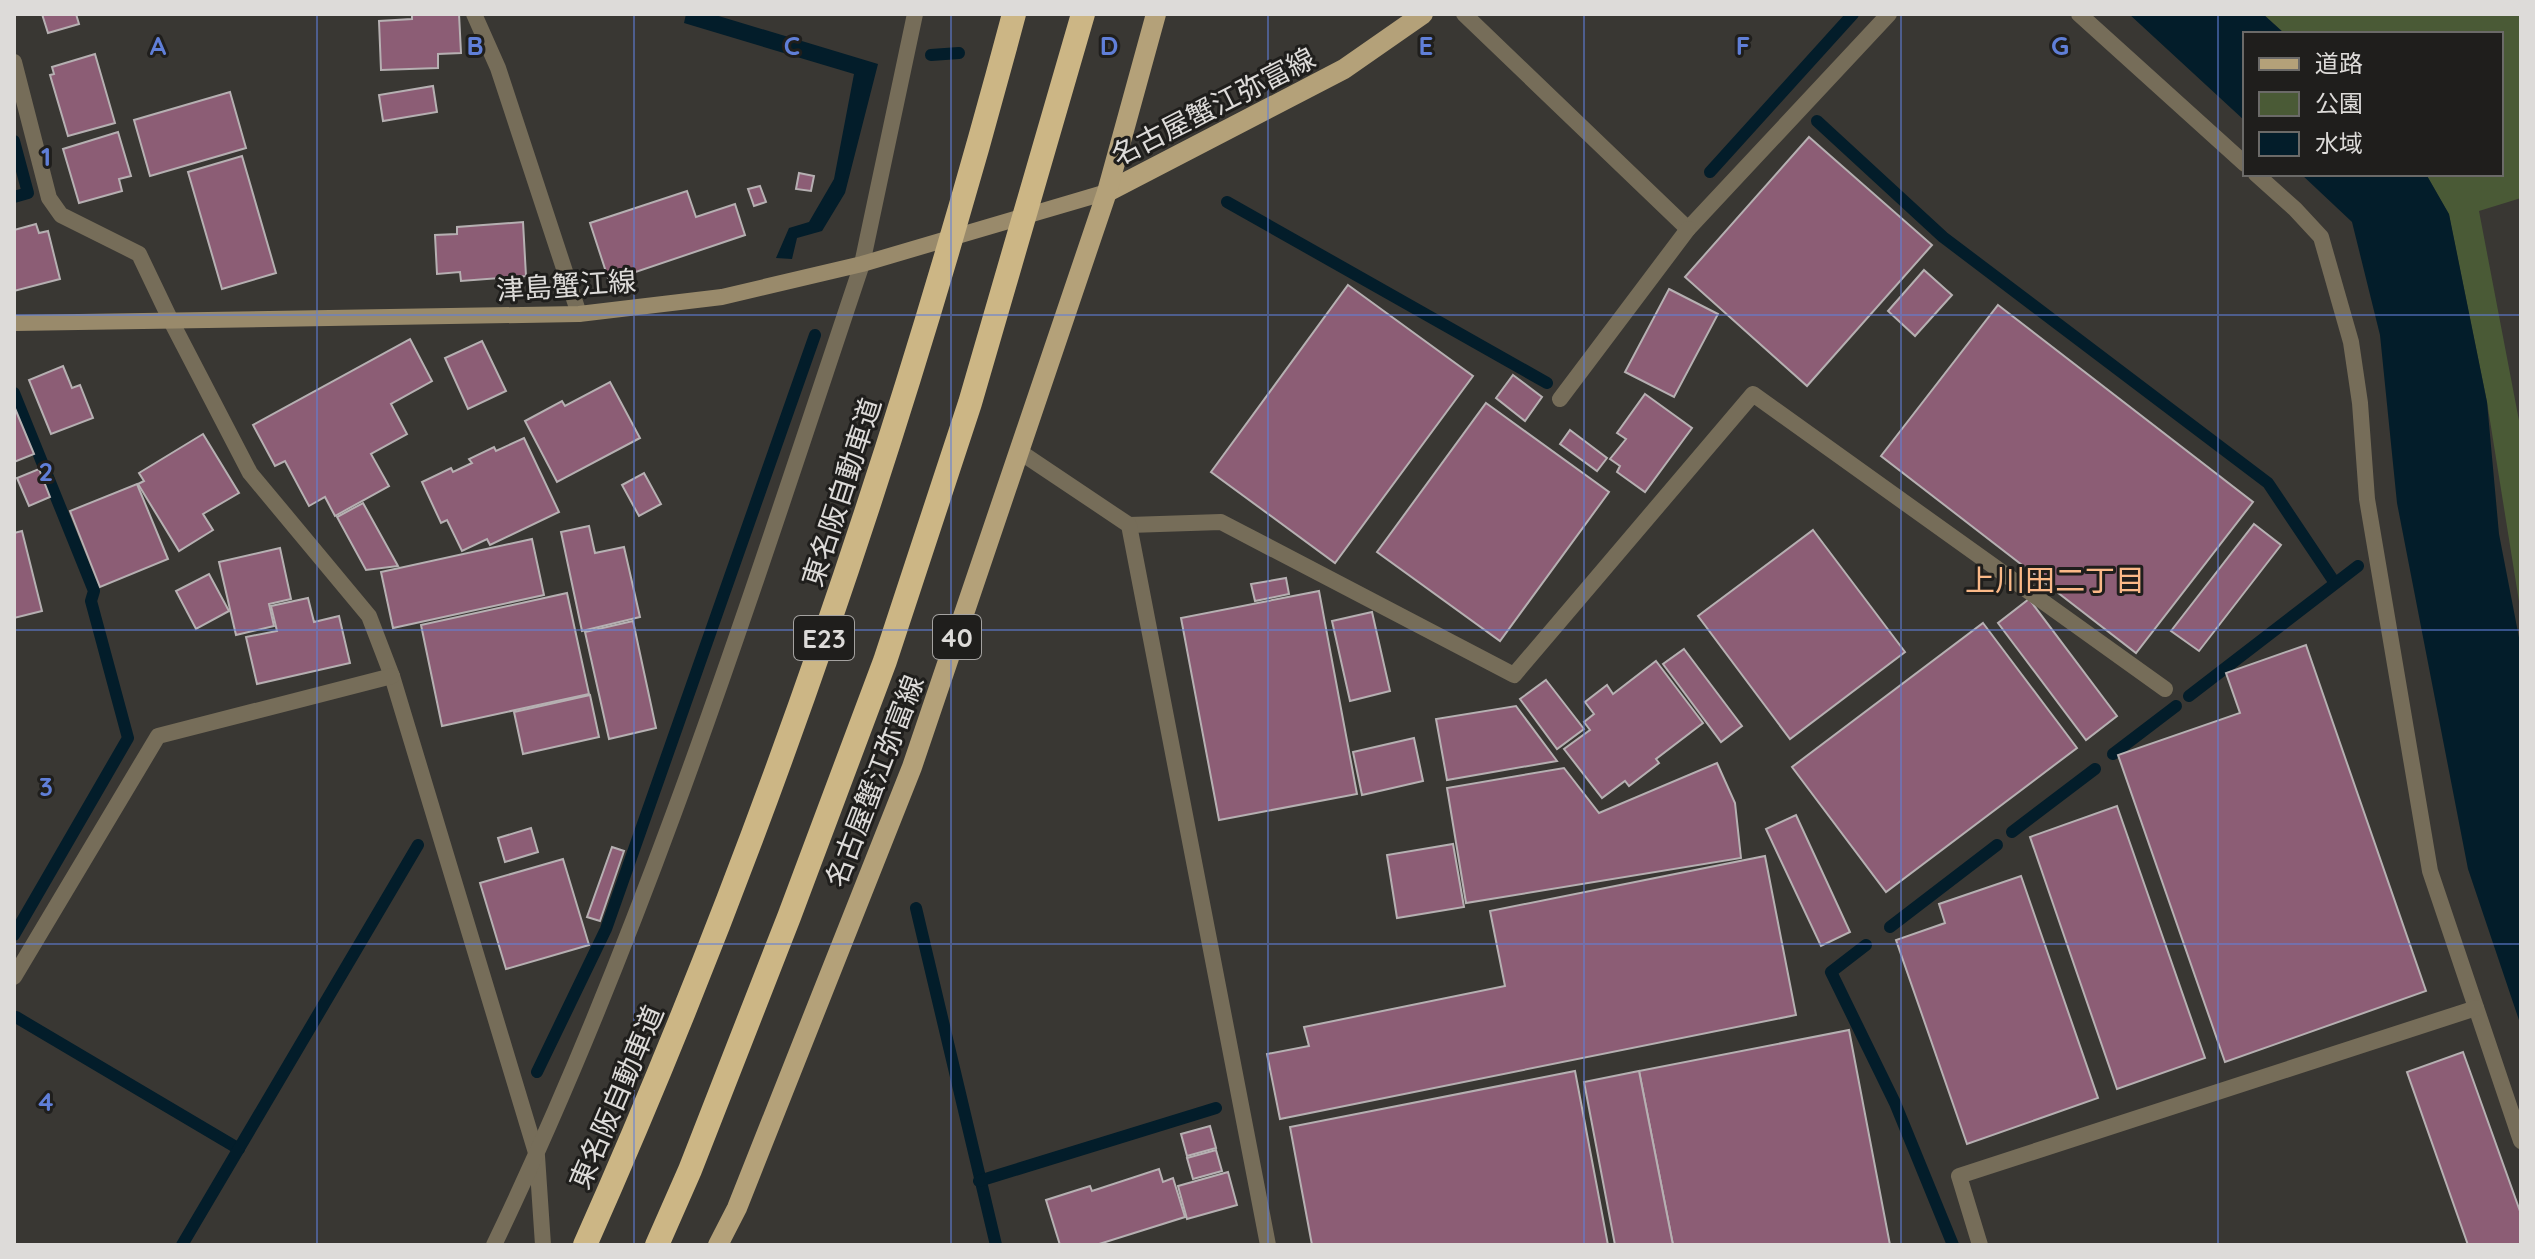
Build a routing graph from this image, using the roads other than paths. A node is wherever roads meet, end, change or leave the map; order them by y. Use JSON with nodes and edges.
{"nodes":[{"id":1,"x":474,"y":14,"type":"edge"},
{"id":2,"x":915,"y":14,"type":"edge"},
{"id":3,"x":1014,"y":14,"type":"edge"},
{"id":4,"x":1083,"y":14,"type":"edge"},
{"id":5,"x":1156,"y":14,"type":"edge"},
{"id":6,"x":1423,"y":14,"type":"edge"},
{"id":7,"x":1464,"y":14,"type":"edge"},
{"id":8,"x":1889,"y":14,"type":"edge"},
{"id":9,"x":2079,"y":14,"type":"edge"},
{"id":10,"x":14,"y":62,"type":"edge"},
{"id":11,"x":2243,"y":162,"type":"edge"},
{"id":12,"x":2258,"y":176,"type":"edge"},
{"id":13,"x":1107,"y":192,"type":"junction"},
{"id":14,"x":1688,"y":229,"type":"junction"},
{"id":15,"x":862,"y":264,"type":"junction"},
{"id":16,"x":579,"y":314,"type":"junction"},
{"id":17,"x":171,"y":321,"type":"junction"},
{"id":18,"x":14,"y":323,"type":"edge"},
{"id":19,"x":1560,"y":399,"type":"dead end"},
{"id":20,"x":1020,"y":452,"type":"junction"},
{"id":21,"x":1129,"y":525,"type":"junction"},
{"id":22,"x":392,"y":676,"type":"junction"},
{"id":23,"x":2165,"y":689,"type":"dead end"},
{"id":24,"x":14,"y":977,"type":"edge"},
{"id":25,"x":2476,"y":1008,"type":"junction"},
{"id":26,"x":2521,"y":1141,"type":"edge"},
{"id":27,"x":537,"y":1156,"type":"junction"},
{"id":28,"x":494,"y":1245,"type":"edge"},
{"id":29,"x":543,"y":1245,"type":"edge"},
{"id":30,"x":585,"y":1245,"type":"edge"},
{"id":31,"x":657,"y":1245,"type":"edge"},
{"id":32,"x":718,"y":1245,"type":"edge"},
{"id":33,"x":1268,"y":1245,"type":"edge"},
{"id":34,"x":1980,"y":1245,"type":"edge"}],
"edges":[{"from":1,"to":16,"type":"street"},
{"from":2,"to":15,"type":"street"},
{"from":3,"to":30,"type":"highway","name":"東名阪自動車道","number":"E23","bridge":true},
{"from":4,"to":31,"type":"highway","number":"E23","bridge":true},
{"from":5,"to":13,"type":"main road","name":"名古屋蟹江弥富線","number":"40"},
{"from":6,"to":13,"type":"main road","name":"名古屋蟹江弥富線"},
{"from":7,"to":14,"type":"street"},
{"from":8,"to":14,"type":"street"},
{"from":9,"to":11,"type":"street"},
{"from":10,"to":17,"type":"street"},
{"from":12,"to":25,"type":"street"},
{"from":13,"to":15,"type":"main road","name":"津島蟹江線"},
{"from":13,"to":20,"type":"main road","name":"名古屋蟹江弥富線","number":"40"},
{"from":14,"to":19,"type":"street"},
{"from":15,"to":16,"type":"main road","name":"津島蟹江線"},
{"from":15,"to":27,"type":"street"},
{"from":16,"to":17,"type":"main road","name":"津島蟹江線"},
{"from":17,"to":18,"type":"main road","name":"津島蟹江線"},
{"from":17,"to":22,"type":"street"},
{"from":20,"to":21,"type":"street"},
{"from":20,"to":32,"type":"main road","name":"名古屋蟹江弥富線","number":"40"},
{"from":21,"to":23,"type":"street"},
{"from":21,"to":33,"type":"street"},
{"from":22,"to":24,"type":"street"},
{"from":22,"to":27,"type":"street"},
{"from":25,"to":26,"type":"street"},
{"from":25,"to":34,"type":"street"},
{"from":27,"to":28,"type":"street"},
{"from":27,"to":29,"type":"street"}]}
